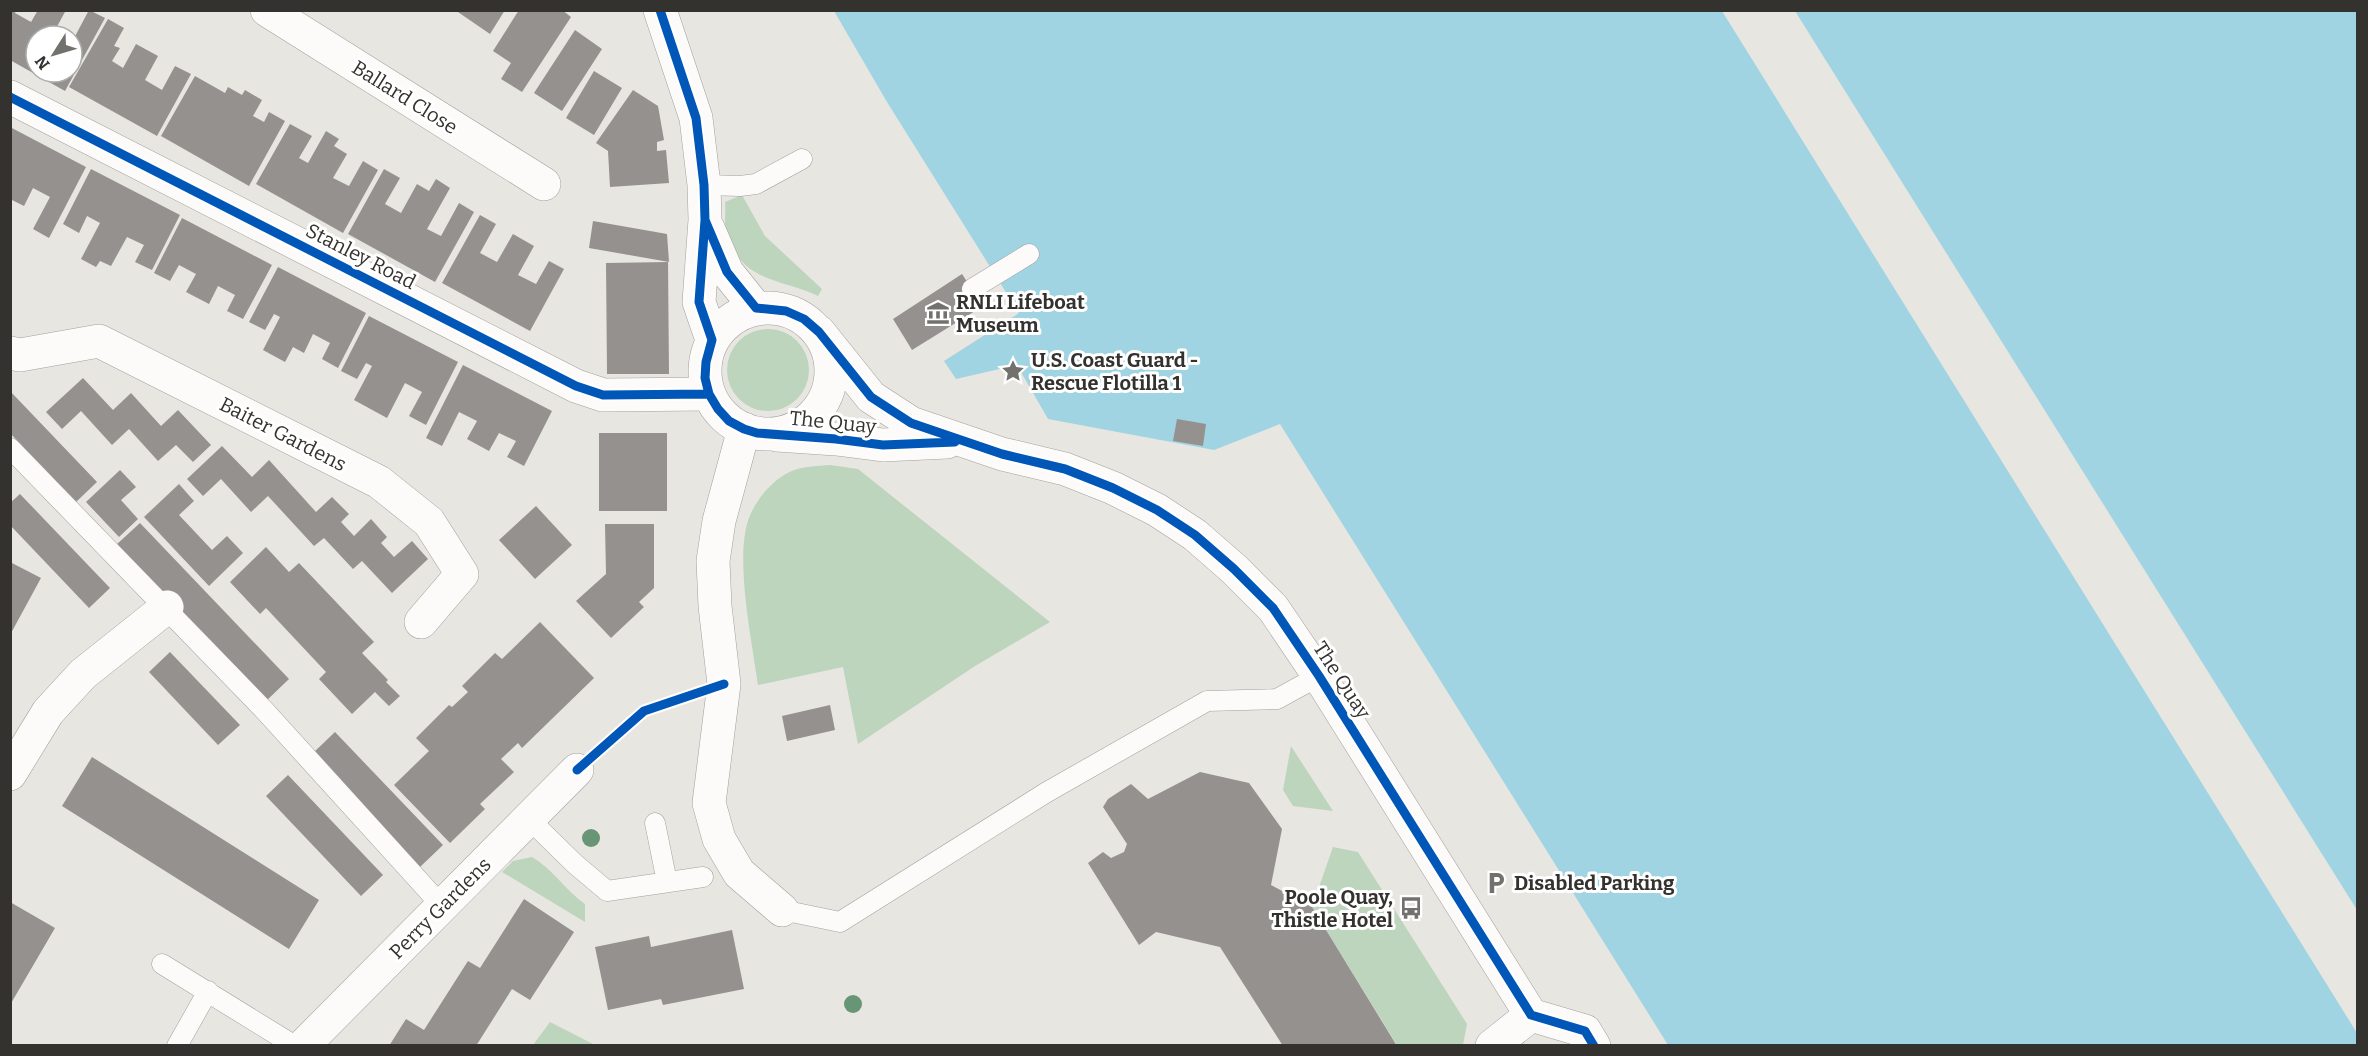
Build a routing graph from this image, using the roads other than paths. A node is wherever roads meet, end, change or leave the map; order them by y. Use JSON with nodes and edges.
{"nodes":[{"id":1,"x":267,"y":10,"type":"edge"},
{"id":2,"x":660,"y":10,"type":"edge"},
{"id":3,"x":10,"y":97,"type":"edge"},
{"id":4,"x":802,"y":159,"type":"dead end"},
{"id":5,"x":544,"y":184,"type":"dead end"},
{"id":6,"x":704,"y":185,"type":"junction"},
{"id":7,"x":705,"y":220,"type":"junction"},
{"id":8,"x":1029,"y":254,"type":"dead end"},
{"id":9,"x":972,"y":290,"type":"dead end"},
{"id":10,"x":756,"y":308,"type":"junction"},
{"id":11,"x":819,"y":332,"type":"junction"},
{"id":12,"x":712,"y":340,"type":"junction"},
{"id":13,"x":10,"y":353,"type":"edge"},
{"id":14,"x":710,"y":394,"type":"junction"},
{"id":15,"x":757,"y":432,"type":"junction"},
{"id":16,"x":964,"y":441,"type":"junction"},
{"id":17,"x":10,"y":448,"type":"edge"},
{"id":18,"x":167,"y":608,"type":"junction"},
{"id":19,"x":421,"y":622,"type":"dead end"},
{"id":20,"x":1319,"y":676,"type":"junction"},
{"id":21,"x":577,"y":770,"type":"dead end"},
{"id":22,"x":10,"y":774,"type":"edge"},
{"id":23,"x":529,"y":819,"type":"junction"},
{"id":24,"x":655,"y":823,"type":"dead end"},
{"id":25,"x":703,"y":877,"type":"dead end"},
{"id":26,"x":667,"y":882,"type":"junction"},
{"id":27,"x":442,"y":906,"type":"junction"},
{"id":28,"x":782,"y":910,"type":"joint"},
{"id":29,"x":162,"y":964,"type":"dead end"},
{"id":30,"x":208,"y":991,"type":"junction"},
{"id":31,"x":1531,"y":1015,"type":"junction"},
{"id":32,"x":177,"y":1046,"type":"edge"},
{"id":33,"x":295,"y":1046,"type":"edge"},
{"id":34,"x":303,"y":1046,"type":"edge"},
{"id":35,"x":1492,"y":1046,"type":"edge"},
{"id":36,"x":1594,"y":1046,"type":"edge"}],
"edges":[{"from":1,"to":5,"type":"street","name":"Ballard Close"},
{"from":2,"to":6,"type":"street"},
{"from":3,"to":14,"type":"street","name":"Stanley Road"},
{"from":4,"to":6,"type":"lane"},
{"from":6,"to":7,"type":"street"},
{"from":7,"to":10,"type":"street"},
{"from":7,"to":12,"type":"street"},
{"from":8,"to":9,"type":"lane"},
{"from":10,"to":11,"type":"street"},
{"from":10,"to":12,"type":"street"},
{"from":11,"to":15,"type":"street"},
{"from":11,"to":16,"type":"street","name":"The Quay"},
{"from":12,"to":14,"type":"street"},
{"from":13,"to":19,"type":"street","name":"Baiter Gardens"},
{"from":14,"to":15,"type":"street"},
{"from":15,"to":16,"type":"street","name":"The Quay"},
{"from":15,"to":28,"type":"street"},
{"from":16,"to":20,"type":"street","name":"The Quay"},
{"from":17,"to":18,"type":"lane"},
{"from":18,"to":22,"type":"street"},
{"from":18,"to":27,"type":"lane"},
{"from":20,"to":28,"type":"lane"},
{"from":20,"to":31,"type":"street","name":"The Quay"},
{"from":21,"to":23,"type":"street","name":"Perry Gardens"},
{"from":23,"to":26,"type":"lane"},
{"from":23,"to":27,"type":"street","name":"Perry Gardens"},
{"from":24,"to":26,"type":"lane"},
{"from":25,"to":26,"type":"lane"},
{"from":27,"to":34,"type":"street","name":"Perry Gardens"},
{"from":29,"to":30,"type":"lane"},
{"from":30,"to":32,"type":"lane"},
{"from":30,"to":33,"type":"lane"},
{"from":31,"to":35,"type":"street"},
{"from":31,"to":36,"type":"street"}]}
